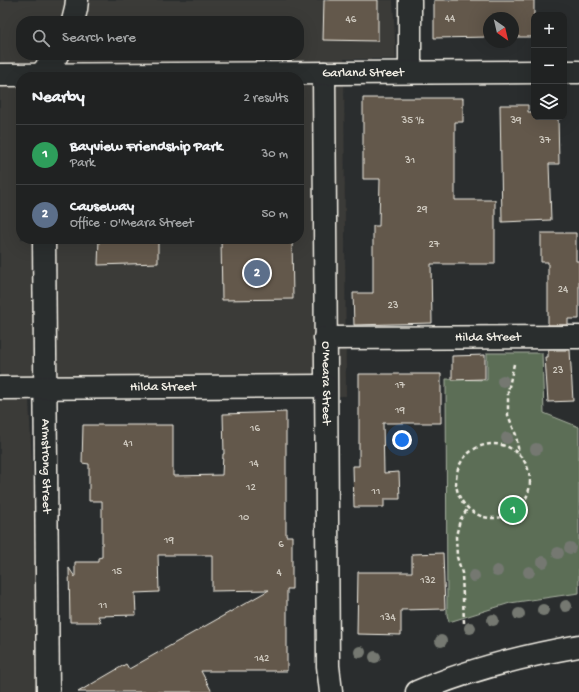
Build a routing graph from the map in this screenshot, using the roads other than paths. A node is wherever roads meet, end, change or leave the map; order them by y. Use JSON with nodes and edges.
{"nodes":[{"id":1,"x":77,"y":0,"type":"edge"},
{"id":2,"x":410,"y":0,"type":"edge"},
{"id":3,"x":74,"y":16,"type":"edge"},
{"id":4,"x":54,"y":60,"type":"edge"},
{"id":5,"x":44,"y":72,"type":"edge"},
{"id":6,"x":410,"y":72,"type":"junction"},
{"id":7,"x":531,"y":72,"type":"edge"},
{"id":8,"x":567,"y":72,"type":"edge"},
{"id":9,"x":579,"y":72,"type":"edge"},
{"id":10,"x":304,"y":73,"type":"edge"},
{"id":11,"x":324,"y":73,"type":"junction"},
{"id":12,"x":0,"y":75,"type":"edge"},
{"id":13,"x":16,"y":75,"type":"edge"},
{"id":14,"x":44,"y":244,"type":"edge"},
{"id":15,"x":579,"y":337,"type":"edge"},
{"id":16,"x":325,"y":338,"type":"junction"},
{"id":17,"x":325,"y":386,"type":"junction"},
{"id":18,"x":0,"y":388,"type":"edge"},
{"id":19,"x":45,"y":388,"type":"junction"},
{"id":20,"x":579,"y":646,"type":"edge"},
{"id":21,"x":48,"y":692,"type":"edge"},
{"id":22,"x":331,"y":692,"type":"edge"},
{"id":23,"x":417,"y":692,"type":"edge"}],
"edges":[{"from":1,"to":3,"type":"street"},
{"from":2,"to":6,"type":"street"},
{"from":4,"to":5,"type":"street"},
{"from":6,"to":7,"type":"street","name":"Garland Street"},
{"from":6,"to":11,"type":"street","name":"Garland Street"},
{"from":8,"to":9,"type":"street"},
{"from":10,"to":11,"type":"street","name":"Garland Street"},
{"from":11,"to":16,"type":"street","name":"O'Meara Street"},
{"from":12,"to":13,"type":"street","name":"Garland Street"},
{"from":14,"to":19,"type":"street","name":"Armstrong Street"},
{"from":15,"to":16,"type":"street","name":"Hilda Street"},
{"from":16,"to":17,"type":"street","name":"O'Meara Street"},
{"from":17,"to":19,"type":"street","name":"Hilda Street"},
{"from":17,"to":22,"type":"street","name":"O'Meara Street"},
{"from":18,"to":19,"type":"street","name":"Hilda Street"},
{"from":19,"to":21,"type":"street","name":"Armstrong Street"},
{"from":20,"to":23,"type":"street"}]}
